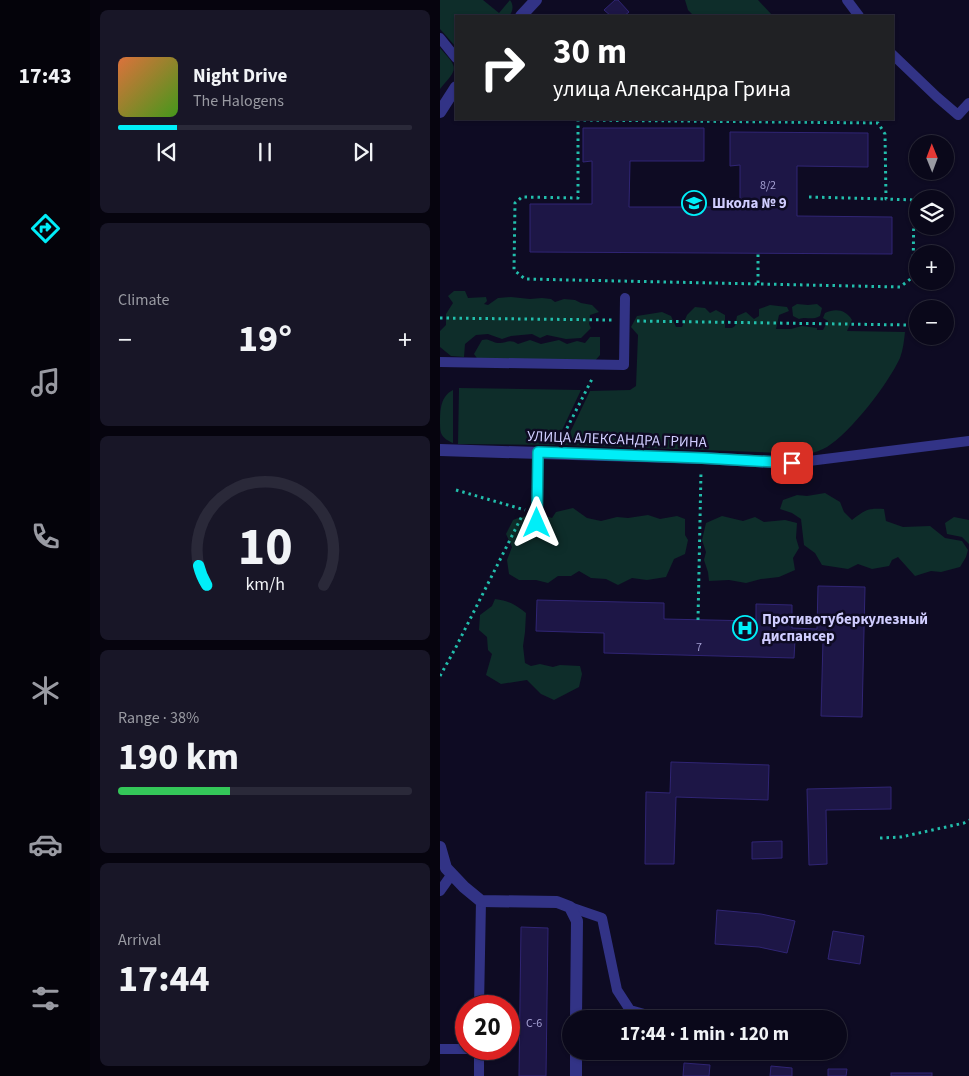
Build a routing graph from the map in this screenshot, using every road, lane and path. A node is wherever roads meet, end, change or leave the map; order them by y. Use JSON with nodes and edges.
{"nodes":[{"id":1,"x":847,"y":0,"type":"edge"},
{"id":2,"x":534,"y":1,"type":"edge"},
{"id":3,"x":522,"y":15,"type":"edge"},
{"id":4,"x":858,"y":15,"type":"edge"},
{"id":5,"x":440,"y":38,"type":"edge"},
{"id":6,"x":894,"y":56,"type":"edge"},
{"id":7,"x":455,"y":57,"type":"edge"},
{"id":8,"x":455,"y":89,"type":"edge"},
{"id":9,"x":969,"y":103,"type":"edge"},
{"id":10,"x":440,"y":112,"type":"edge"},
{"id":11,"x":578,"y":120,"type":"edge"},
{"id":12,"x":653,"y":120,"type":"edge"},
{"id":13,"x":809,"y":197,"type":"dead end"},
{"id":14,"x":886,"y":199,"type":"junction"},
{"id":15,"x":758,"y":253,"type":"dead end"},
{"id":16,"x":758,"y":284,"type":"junction"},
{"id":17,"x":625,"y":298,"type":"dead end"},
{"id":18,"x":440,"y":318,"type":"edge"},
{"id":19,"x":625,"y":321,"type":"junction"},
{"id":20,"x":909,"y":325,"type":"dead end"},
{"id":21,"x":440,"y":362,"type":"edge"},
{"id":22,"x":599,"y":365,"type":"junction"},
{"id":23,"x":969,"y":441,"type":"edge"},
{"id":24,"x":440,"y":450,"type":"edge"},
{"id":25,"x":538,"y":452,"type":"junction"},
{"id":26,"x":554,"y":453,"type":"junction"},
{"id":27,"x":702,"y":458,"type":"junction"},
{"id":28,"x":792,"y":463,"type":"joint"},
{"id":29,"x":456,"y":490,"type":"dead end"},
{"id":30,"x":525,"y":510,"type":"junction"},
{"id":31,"x":536,"y":510,"type":"junction"},
{"id":32,"x":537,"y":523,"type":"dead end"},
{"id":33,"x":698,"y":620,"type":"dead end"},
{"id":34,"x":440,"y":676,"type":"edge"},
{"id":35,"x":969,"y":820,"type":"edge"},
{"id":36,"x":880,"y":838,"type":"dead end"},
{"id":37,"x":440,"y":847,"type":"edge"},
{"id":38,"x":452,"y":874,"type":"junction"},
{"id":39,"x":440,"y":891,"type":"edge"},
{"id":40,"x":481,"y":901,"type":"junction"},
{"id":41,"x":570,"y":908,"type":"junction"},
{"id":42,"x":479,"y":995,"type":"edge"},
{"id":43,"x":576,"y":1010,"type":"edge"},
{"id":44,"x":630,"y":1010,"type":"edge"},
{"id":45,"x":440,"y":1049,"type":"edge"},
{"id":46,"x":455,"y":1049,"type":"edge"},
{"id":47,"x":479,"y":1060,"type":"edge"},
{"id":48,"x":576,"y":1060,"type":"edge"},
{"id":49,"x":479,"y":1076,"type":"edge"},
{"id":50,"x":576,"y":1076,"type":"edge"}],
"edges":[{"from":1,"to":4,"type":"lane"},
{"from":2,"to":3,"type":"street"},
{"from":5,"to":7,"type":"lane"},
{"from":6,"to":9,"type":"lane"},
{"from":8,"to":10,"type":"street"},
{"from":11,"to":16,"type":"path"},
{"from":12,"to":14,"type":"path"},
{"from":13,"to":14,"type":"path"},
{"from":14,"to":16,"type":"path"},
{"from":15,"to":16,"type":"path"},
{"from":17,"to":19,"type":"lane"},
{"from":18,"to":19,"type":"path"},
{"from":19,"to":20,"type":"path"},
{"from":19,"to":22,"type":"lane"},
{"from":21,"to":22,"type":"lane"},
{"from":22,"to":26,"type":"path"},
{"from":23,"to":28,"type":"lane"},
{"from":24,"to":25,"type":"street","name":"УЛИЦА АЛЕКСАНДРА ГРИНА"},
{"from":25,"to":26,"type":"street","name":"УЛИЦА АЛЕКСАНДРА ГРИНА"},
{"from":25,"to":31,"type":"lane"},
{"from":26,"to":27,"type":"street","name":"УЛИЦА АЛЕКСАНДРА ГРИНА"},
{"from":27,"to":28,"type":"street","name":"УЛИЦА АЛЕКСАНДРА ГРИНА"},
{"from":27,"to":33,"type":"path"},
{"from":29,"to":30,"type":"path"},
{"from":30,"to":31,"type":"path"},
{"from":30,"to":34,"type":"path"},
{"from":31,"to":32,"type":"lane"},
{"from":35,"to":36,"type":"path"},
{"from":37,"to":38,"type":"street"},
{"from":38,"to":39,"type":"lane"},
{"from":38,"to":40,"type":"street"},
{"from":40,"to":41,"type":"street"},
{"from":40,"to":42,"type":"lane"},
{"from":41,"to":43,"type":"street"},
{"from":41,"to":44,"type":"lane"},
{"from":45,"to":46,"type":"lane"},
{"from":47,"to":49,"type":"lane"},
{"from":48,"to":50,"type":"street"}]}
